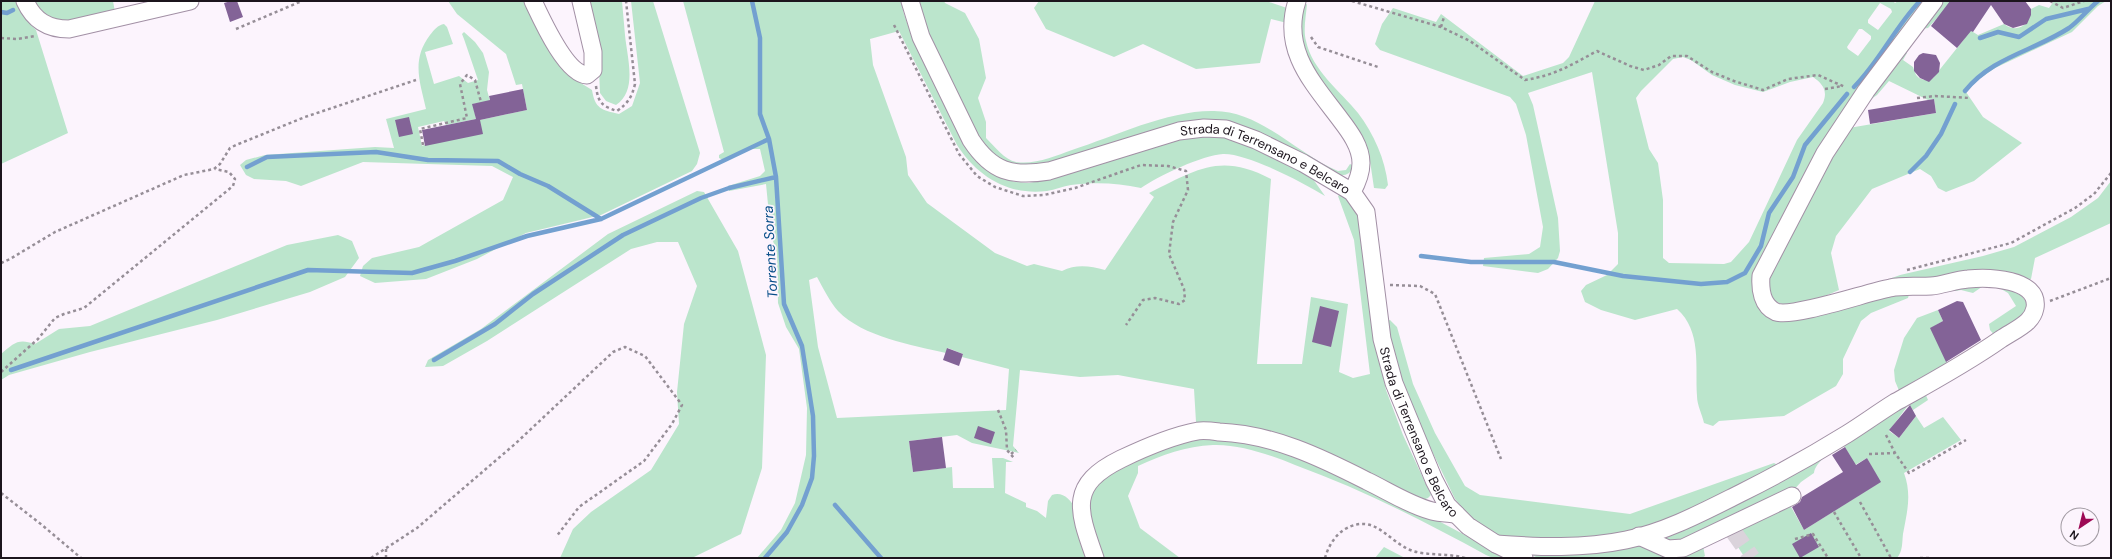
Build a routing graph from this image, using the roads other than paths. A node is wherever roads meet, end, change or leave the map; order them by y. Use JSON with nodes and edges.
{"nodes":[{"id":1,"x":25,"y":1,"type":"edge"},
{"id":2,"x":190,"y":1,"type":"edge"},
{"id":3,"x":533,"y":1,"type":"edge"},
{"id":4,"x":581,"y":1,"type":"edge"},
{"id":5,"x":910,"y":1,"type":"edge"},
{"id":6,"x":1297,"y":1,"type":"edge"},
{"id":7,"x":1934,"y":1,"type":"edge"},
{"id":8,"x":1352,"y":192,"type":"junction"},
{"id":9,"x":1792,"y":496,"type":"dead end"},
{"id":10,"x":1456,"y":514,"type":"junction"},
{"id":11,"x":1639,"y":536,"type":"junction"},
{"id":12,"x":1496,"y":544,"type":"junction"},
{"id":13,"x":1095,"y":558,"type":"edge"},
{"id":14,"x":1524,"y":558,"type":"edge"}],
"edges":[{"from":1,"to":2,"type":"street"},
{"from":3,"to":4,"type":"street"},
{"from":5,"to":8,"type":"street","name":"Strada di Terrensano e Belcaro"},
{"from":6,"to":8,"type":"street"},
{"from":7,"to":11,"type":"street"},
{"from":8,"to":10,"type":"street","name":"Strada di Terrensano e Belcaro"},
{"from":9,"to":11,"type":"street"},
{"from":10,"to":12,"type":"street","name":"Strada di Terrensano e Belcaro"},
{"from":10,"to":13,"type":"street"},
{"from":11,"to":12,"type":"street"},
{"from":12,"to":14,"type":"street","name":"Strada di Terrensano e Belcaro"}]}
